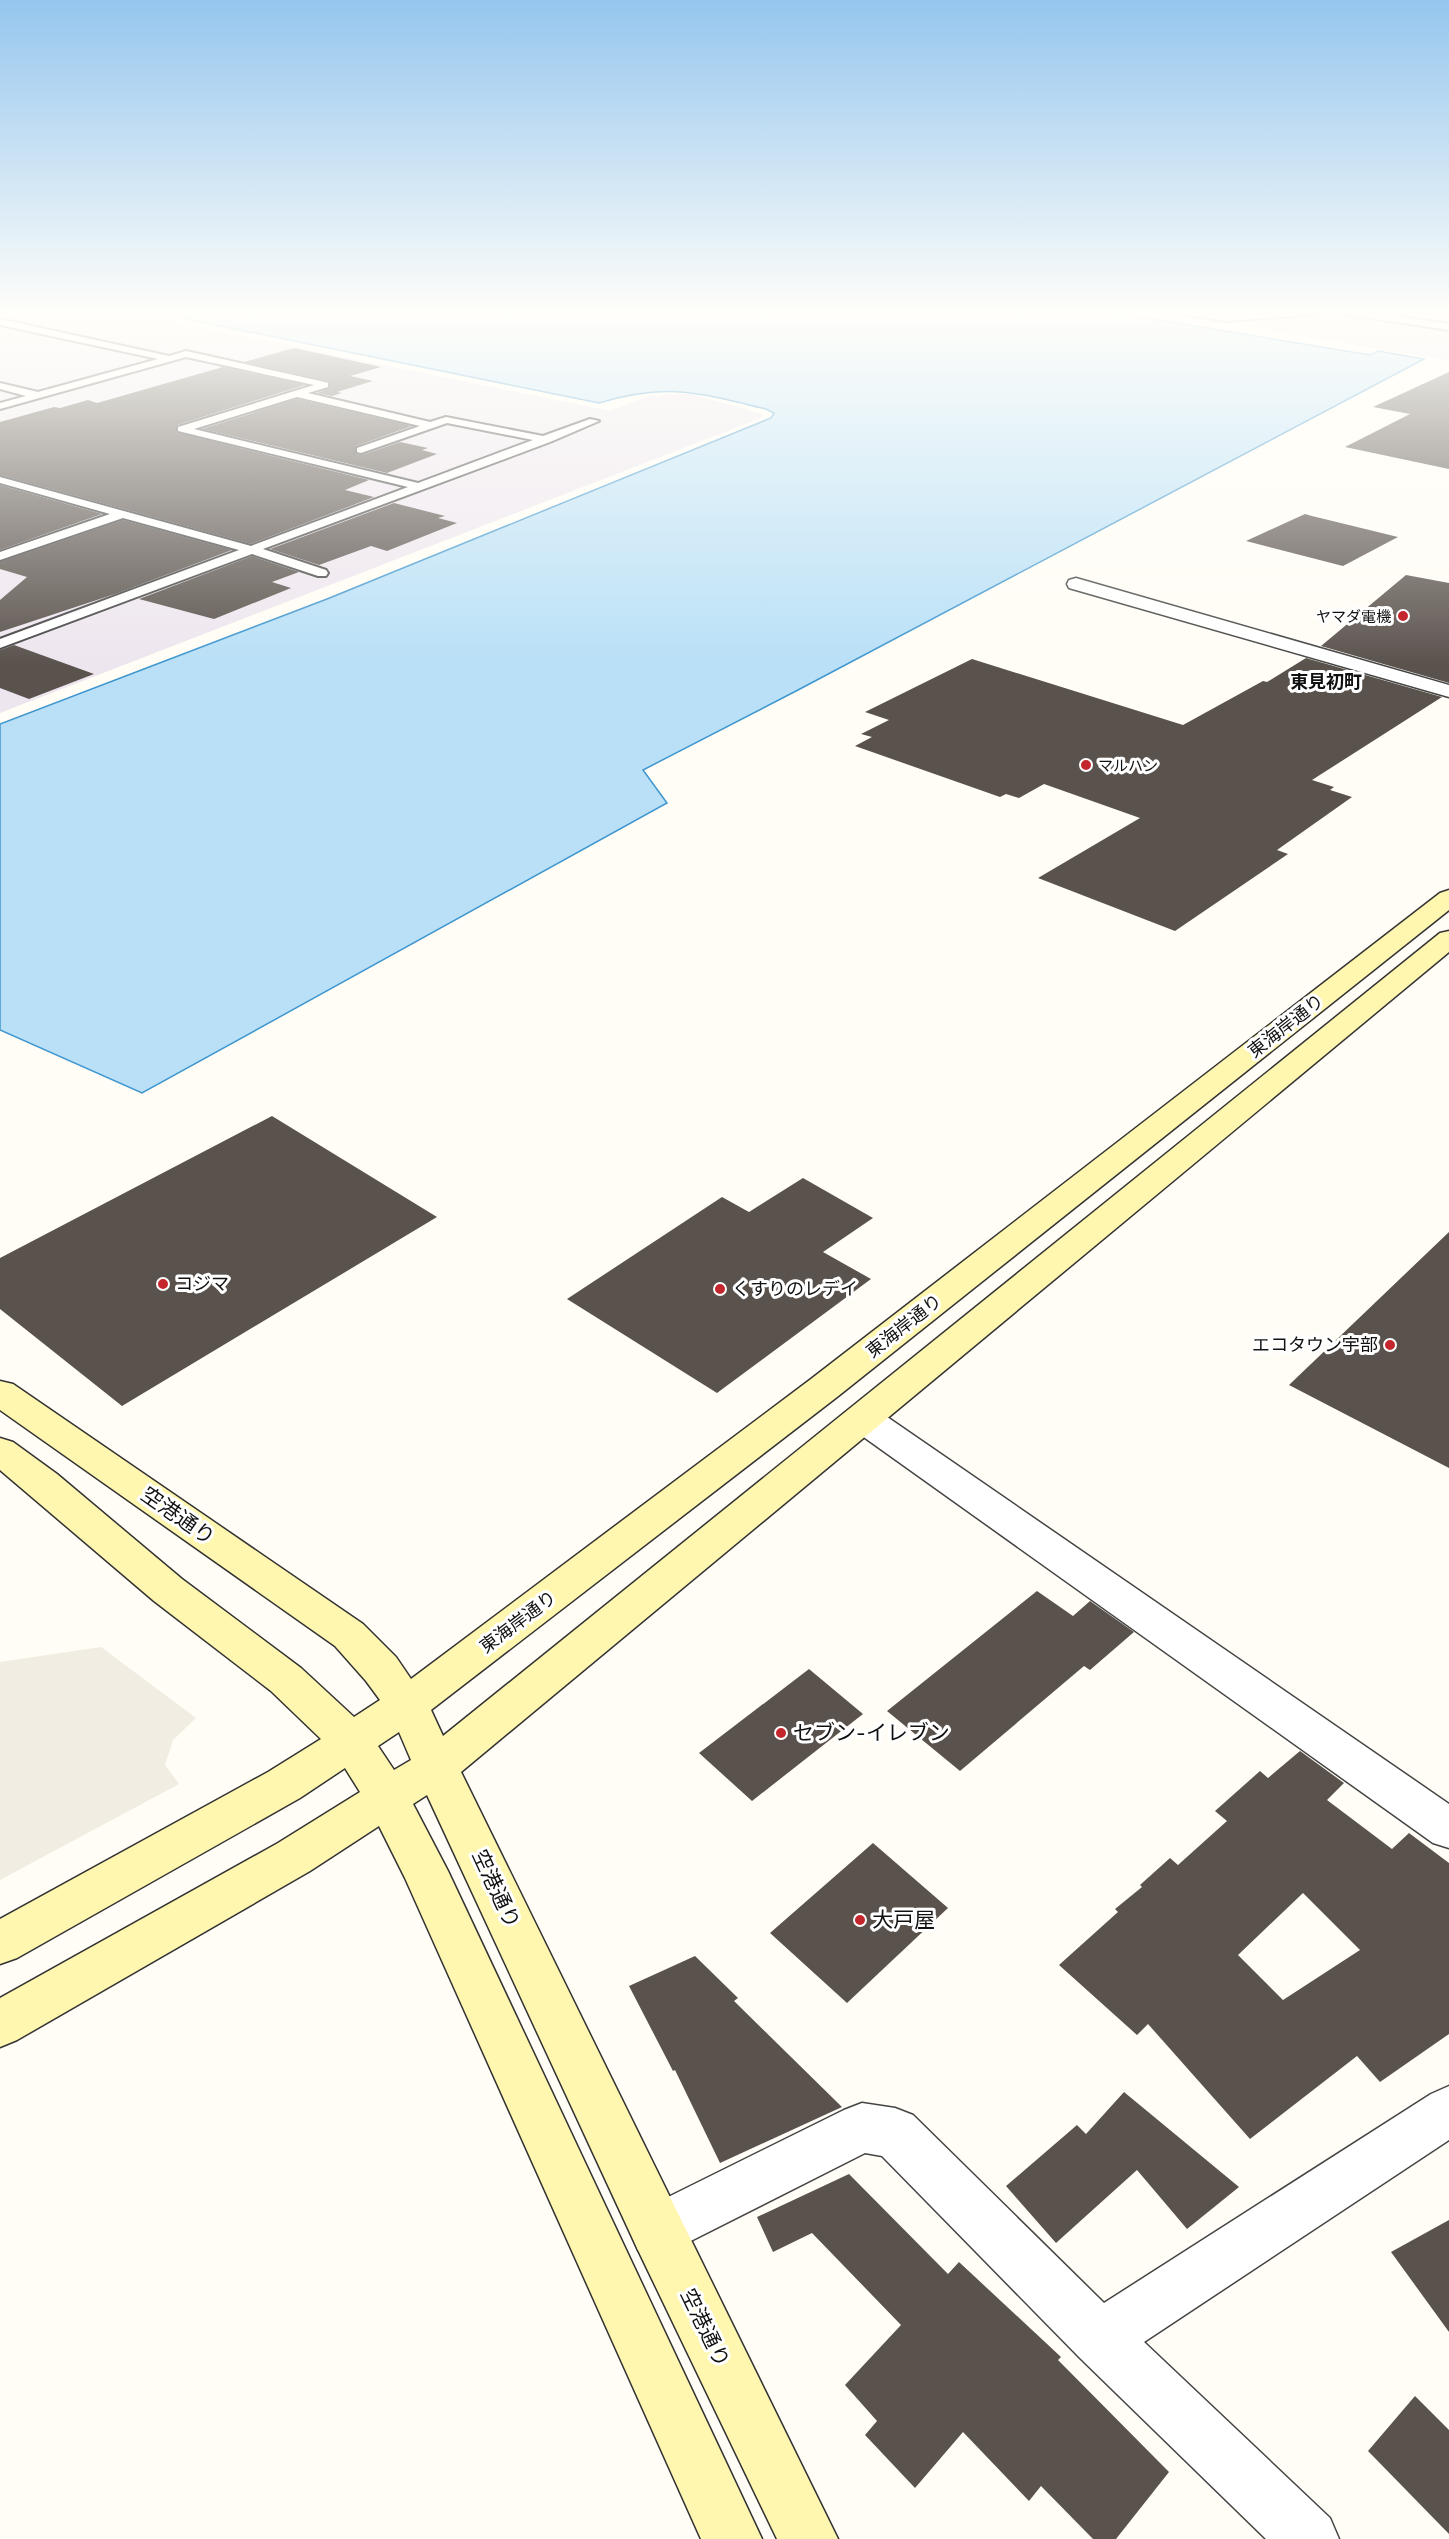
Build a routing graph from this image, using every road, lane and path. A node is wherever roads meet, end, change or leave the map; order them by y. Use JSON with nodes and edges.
{"nodes":[{"id":1,"x":184,"y":428,"type":"edge"},
{"id":2,"x":420,"y":428,"type":"edge"},
{"id":3,"x":488,"y":428,"type":"edge"},
{"id":4,"x":575,"y":428,"type":"edge"},
{"id":5,"x":546,"y":440,"type":"junction"},
{"id":6,"x":361,"y":450,"type":"dead end"},
{"id":7,"x":0,"y":480,"type":"edge"},
{"id":8,"x":16,"y":485,"type":"junction"},
{"id":9,"x":421,"y":487,"type":"junction"},
{"id":10,"x":0,"y":490,"type":"edge"},
{"id":11,"x":125,"y":513,"type":"junction"},
{"id":12,"x":253,"y":550,"type":"junction"},
{"id":13,"x":0,"y":556,"type":"edge"},
{"id":14,"x":322,"y":573,"type":"dead end"},
{"id":15,"x":1076,"y":584,"type":"dead end"},
{"id":16,"x":0,"y":644,"type":"edge"},
{"id":17,"x":1449,"y":691,"type":"edge"},
{"id":18,"x":1449,"y":898,"type":"edge"},
{"id":19,"x":1449,"y":939,"type":"edge"},
{"id":20,"x":0,"y":1393,"type":"edge"},
{"id":21,"x":864,"y":1419,"type":"junction"},
{"id":22,"x":0,"y":1450,"type":"edge"},
{"id":23,"x":407,"y":1705,"type":"junction"},
{"id":24,"x":351,"y":1743,"type":"junction"},
{"id":25,"x":437,"y":1766,"type":"junction"},
{"id":26,"x":387,"y":1798,"type":"junction"},
{"id":27,"x":1449,"y":1829,"type":"edge"},
{"id":28,"x":0,"y":1943,"type":"edge"},
{"id":29,"x":0,"y":2024,"type":"edge"},
{"id":30,"x":1449,"y":2112,"type":"edge"},
{"id":31,"x":657,"y":2231,"type":"junction"},
{"id":32,"x":1100,"y":2338,"type":"junction"},
{"id":33,"x":732,"y":2539,"type":"edge"},
{"id":34,"x":808,"y":2539,"type":"edge"},
{"id":35,"x":1309,"y":2539,"type":"edge"}],
"edges":[{"from":1,"to":9,"type":"lane"},
{"from":2,"to":6,"type":"lane"},
{"from":3,"to":5,"type":"lane"},
{"from":4,"to":5,"type":"lane"},
{"from":5,"to":9,"type":"lane"},
{"from":7,"to":8,"type":"lane"},
{"from":8,"to":10,"type":"lane"},
{"from":8,"to":11,"type":"lane"},
{"from":9,"to":12,"type":"lane"},
{"from":11,"to":12,"type":"lane"},
{"from":11,"to":13,"type":"lane"},
{"from":12,"to":14,"type":"lane"},
{"from":12,"to":16,"type":"lane"},
{"from":15,"to":17,"type":"street"},
{"from":18,"to":23,"type":"street","name":"東海岸通り"},
{"from":19,"to":21,"type":"street","name":"東海岸通り"},
{"from":20,"to":23,"type":"street","name":"空港通り"},
{"from":21,"to":25,"type":"street","name":"東海岸通り"},
{"from":21,"to":27,"type":"street"},
{"from":22,"to":24,"type":"street"},
{"from":23,"to":24,"type":"street","name":"東海岸通り"},
{"from":23,"to":25,"type":"street","name":"空港通り"},
{"from":24,"to":26,"type":"street"},
{"from":24,"to":28,"type":"street","name":"東海岸通り"},
{"from":25,"to":26,"type":"street","name":"東海岸通り"},
{"from":25,"to":31,"type":"street","name":"空港通り"},
{"from":26,"to":29,"type":"street","name":"東海岸通り"},
{"from":26,"to":33,"type":"street"},
{"from":30,"to":32,"type":"street"},
{"from":31,"to":32,"type":"street"},
{"from":31,"to":34,"type":"street","name":"空港通り"},
{"from":32,"to":35,"type":"street"}]}
